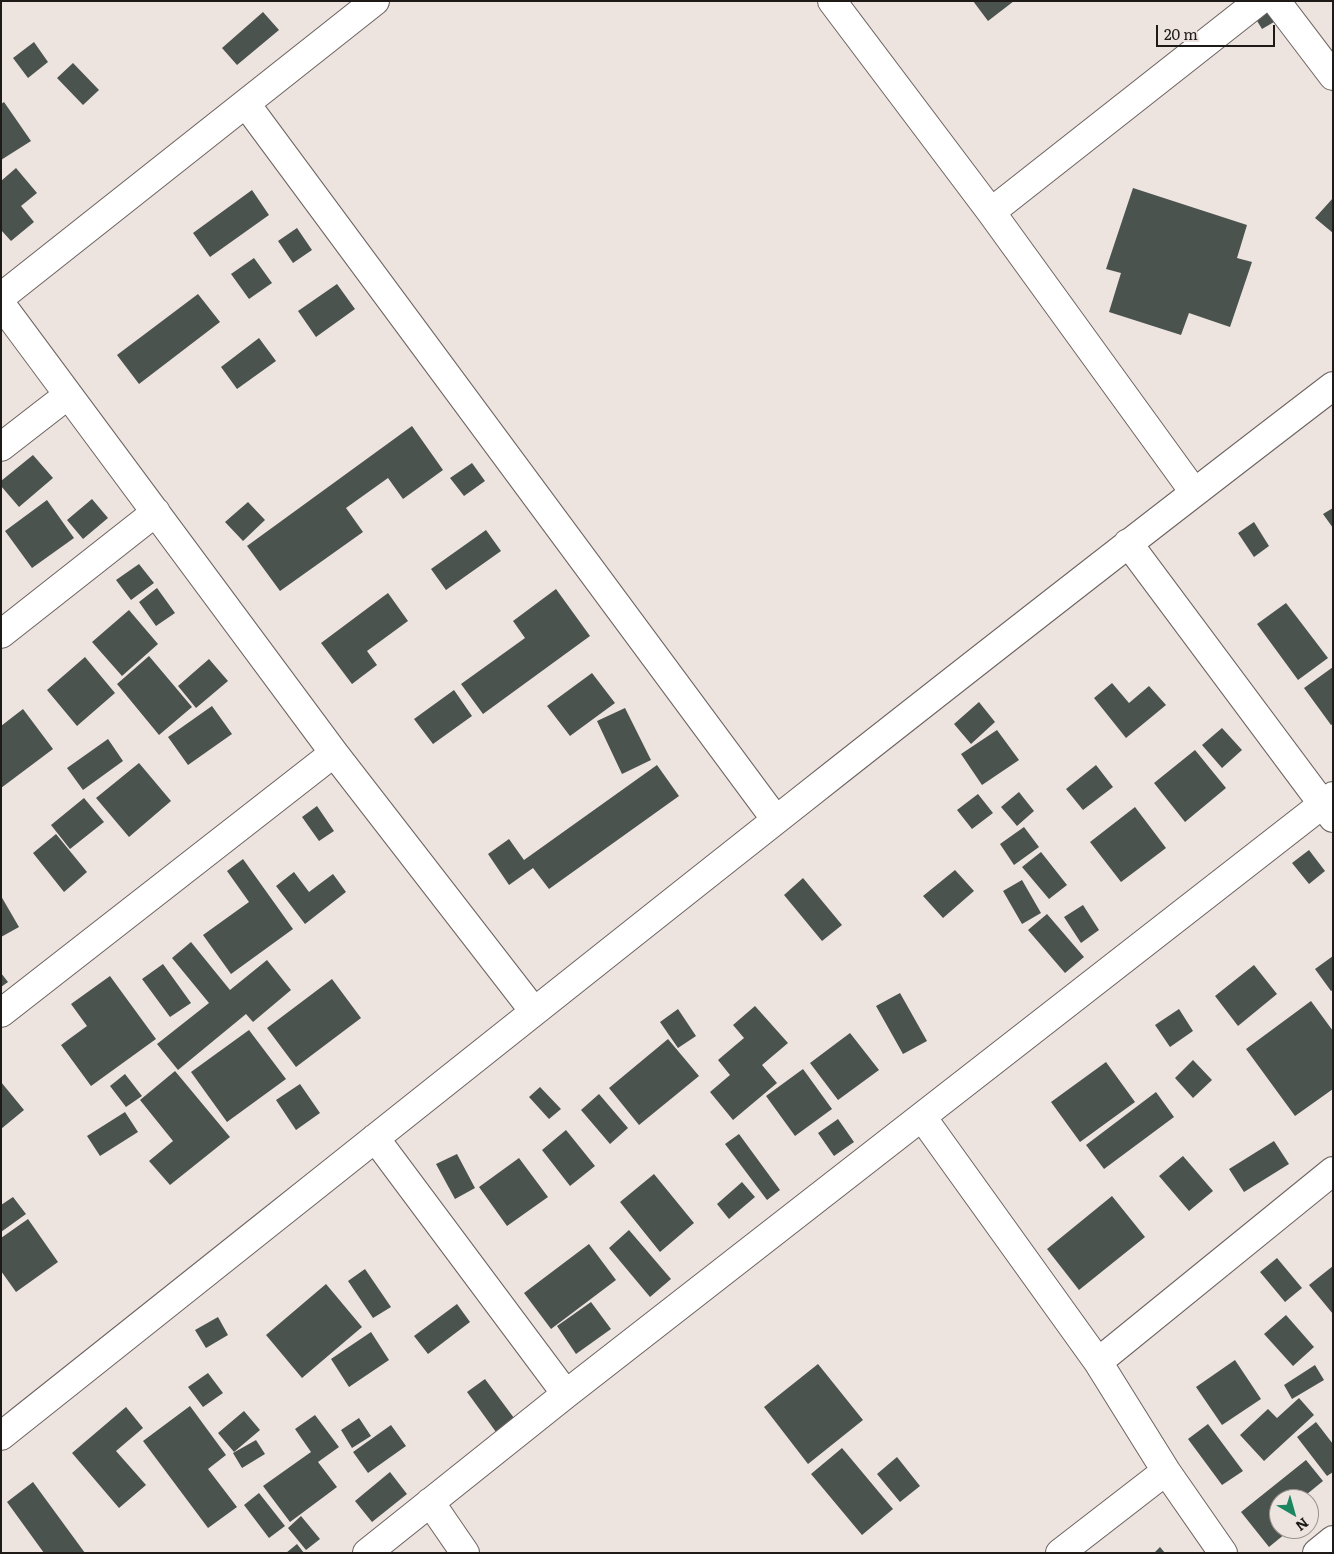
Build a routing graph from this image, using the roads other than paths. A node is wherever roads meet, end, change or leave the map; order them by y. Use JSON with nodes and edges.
{"nodes":[{"id":1,"x":375,"y":1,"type":"edge"},
{"id":2,"x":832,"y":1,"type":"edge"},
{"id":3,"x":1259,"y":1,"type":"edge"},
{"id":4,"x":1276,"y":1,"type":"edge"},
{"id":5,"x":1333,"y":76,"type":"edge"},
{"id":6,"x":246,"y":104,"type":"junction"},
{"id":7,"x":991,"y":212,"type":"junction"},
{"id":8,"x":1,"y":297,"type":"edge"},
{"id":9,"x":1,"y":304,"type":"edge"},
{"id":10,"x":1333,"y":386,"type":"edge"},
{"id":11,"x":68,"y":395,"type":"junction"},
{"id":12,"x":1,"y":448,"type":"edge"},
{"id":13,"x":1194,"y":492,"type":"junction"},
{"id":14,"x":156,"y":512,"type":"junction"},
{"id":15,"x":1128,"y":543,"type":"junction"},
{"id":16,"x":1,"y":634,"type":"edge"},
{"id":17,"x":334,"y":753,"type":"junction"},
{"id":18,"x":1329,"y":806,"type":"edge"},
{"id":19,"x":776,"y":820,"type":"junction"},
{"id":20,"x":533,"y":1010,"type":"junction"},
{"id":21,"x":1,"y":1013,"type":"edge"},
{"id":22,"x":922,"y":1117,"type":"junction"},
{"id":23,"x":376,"y":1138,"type":"junction"},
{"id":24,"x":1333,"y":1171,"type":"edge"},
{"id":25,"x":1098,"y":1362,"type":"junction"},
{"id":26,"x":566,"y":1394,"type":"junction"},
{"id":27,"x":1,"y":1436,"type":"edge"},
{"id":28,"x":1166,"y":1471,"type":"junction"},
{"id":29,"x":430,"y":1502,"type":"junction"},
{"id":30,"x":1333,"y":1540,"type":"edge"},
{"id":31,"x":367,"y":1553,"type":"edge"},
{"id":32,"x":465,"y":1553,"type":"edge"},
{"id":33,"x":1060,"y":1553,"type":"edge"},
{"id":34,"x":1223,"y":1553,"type":"edge"},
{"id":35,"x":1317,"y":1553,"type":"edge"}],
"edges":[{"from":1,"to":6,"type":"street"},
{"from":2,"to":7,"type":"street"},
{"from":3,"to":7,"type":"street"},
{"from":4,"to":5,"type":"street"},
{"from":6,"to":8,"type":"street"},
{"from":6,"to":19,"type":"street"},
{"from":7,"to":13,"type":"street"},
{"from":9,"to":11,"type":"street"},
{"from":10,"to":13,"type":"street"},
{"from":11,"to":12,"type":"street"},
{"from":11,"to":14,"type":"street"},
{"from":13,"to":15,"type":"street"},
{"from":14,"to":16,"type":"street"},
{"from":14,"to":17,"type":"street"},
{"from":15,"to":18,"type":"street"},
{"from":15,"to":19,"type":"street"},
{"from":17,"to":20,"type":"street"},
{"from":17,"to":21,"type":"street"},
{"from":18,"to":22,"type":"street"},
{"from":19,"to":20,"type":"street"},
{"from":20,"to":23,"type":"street"},
{"from":22,"to":25,"type":"street"},
{"from":22,"to":26,"type":"street"},
{"from":23,"to":26,"type":"street"},
{"from":23,"to":27,"type":"street"},
{"from":24,"to":25,"type":"street"},
{"from":25,"to":28,"type":"street"},
{"from":26,"to":29,"type":"street"},
{"from":28,"to":33,"type":"street"},
{"from":28,"to":34,"type":"street"},
{"from":29,"to":31,"type":"street"},
{"from":29,"to":32,"type":"street"},
{"from":30,"to":35,"type":"street"}]}
